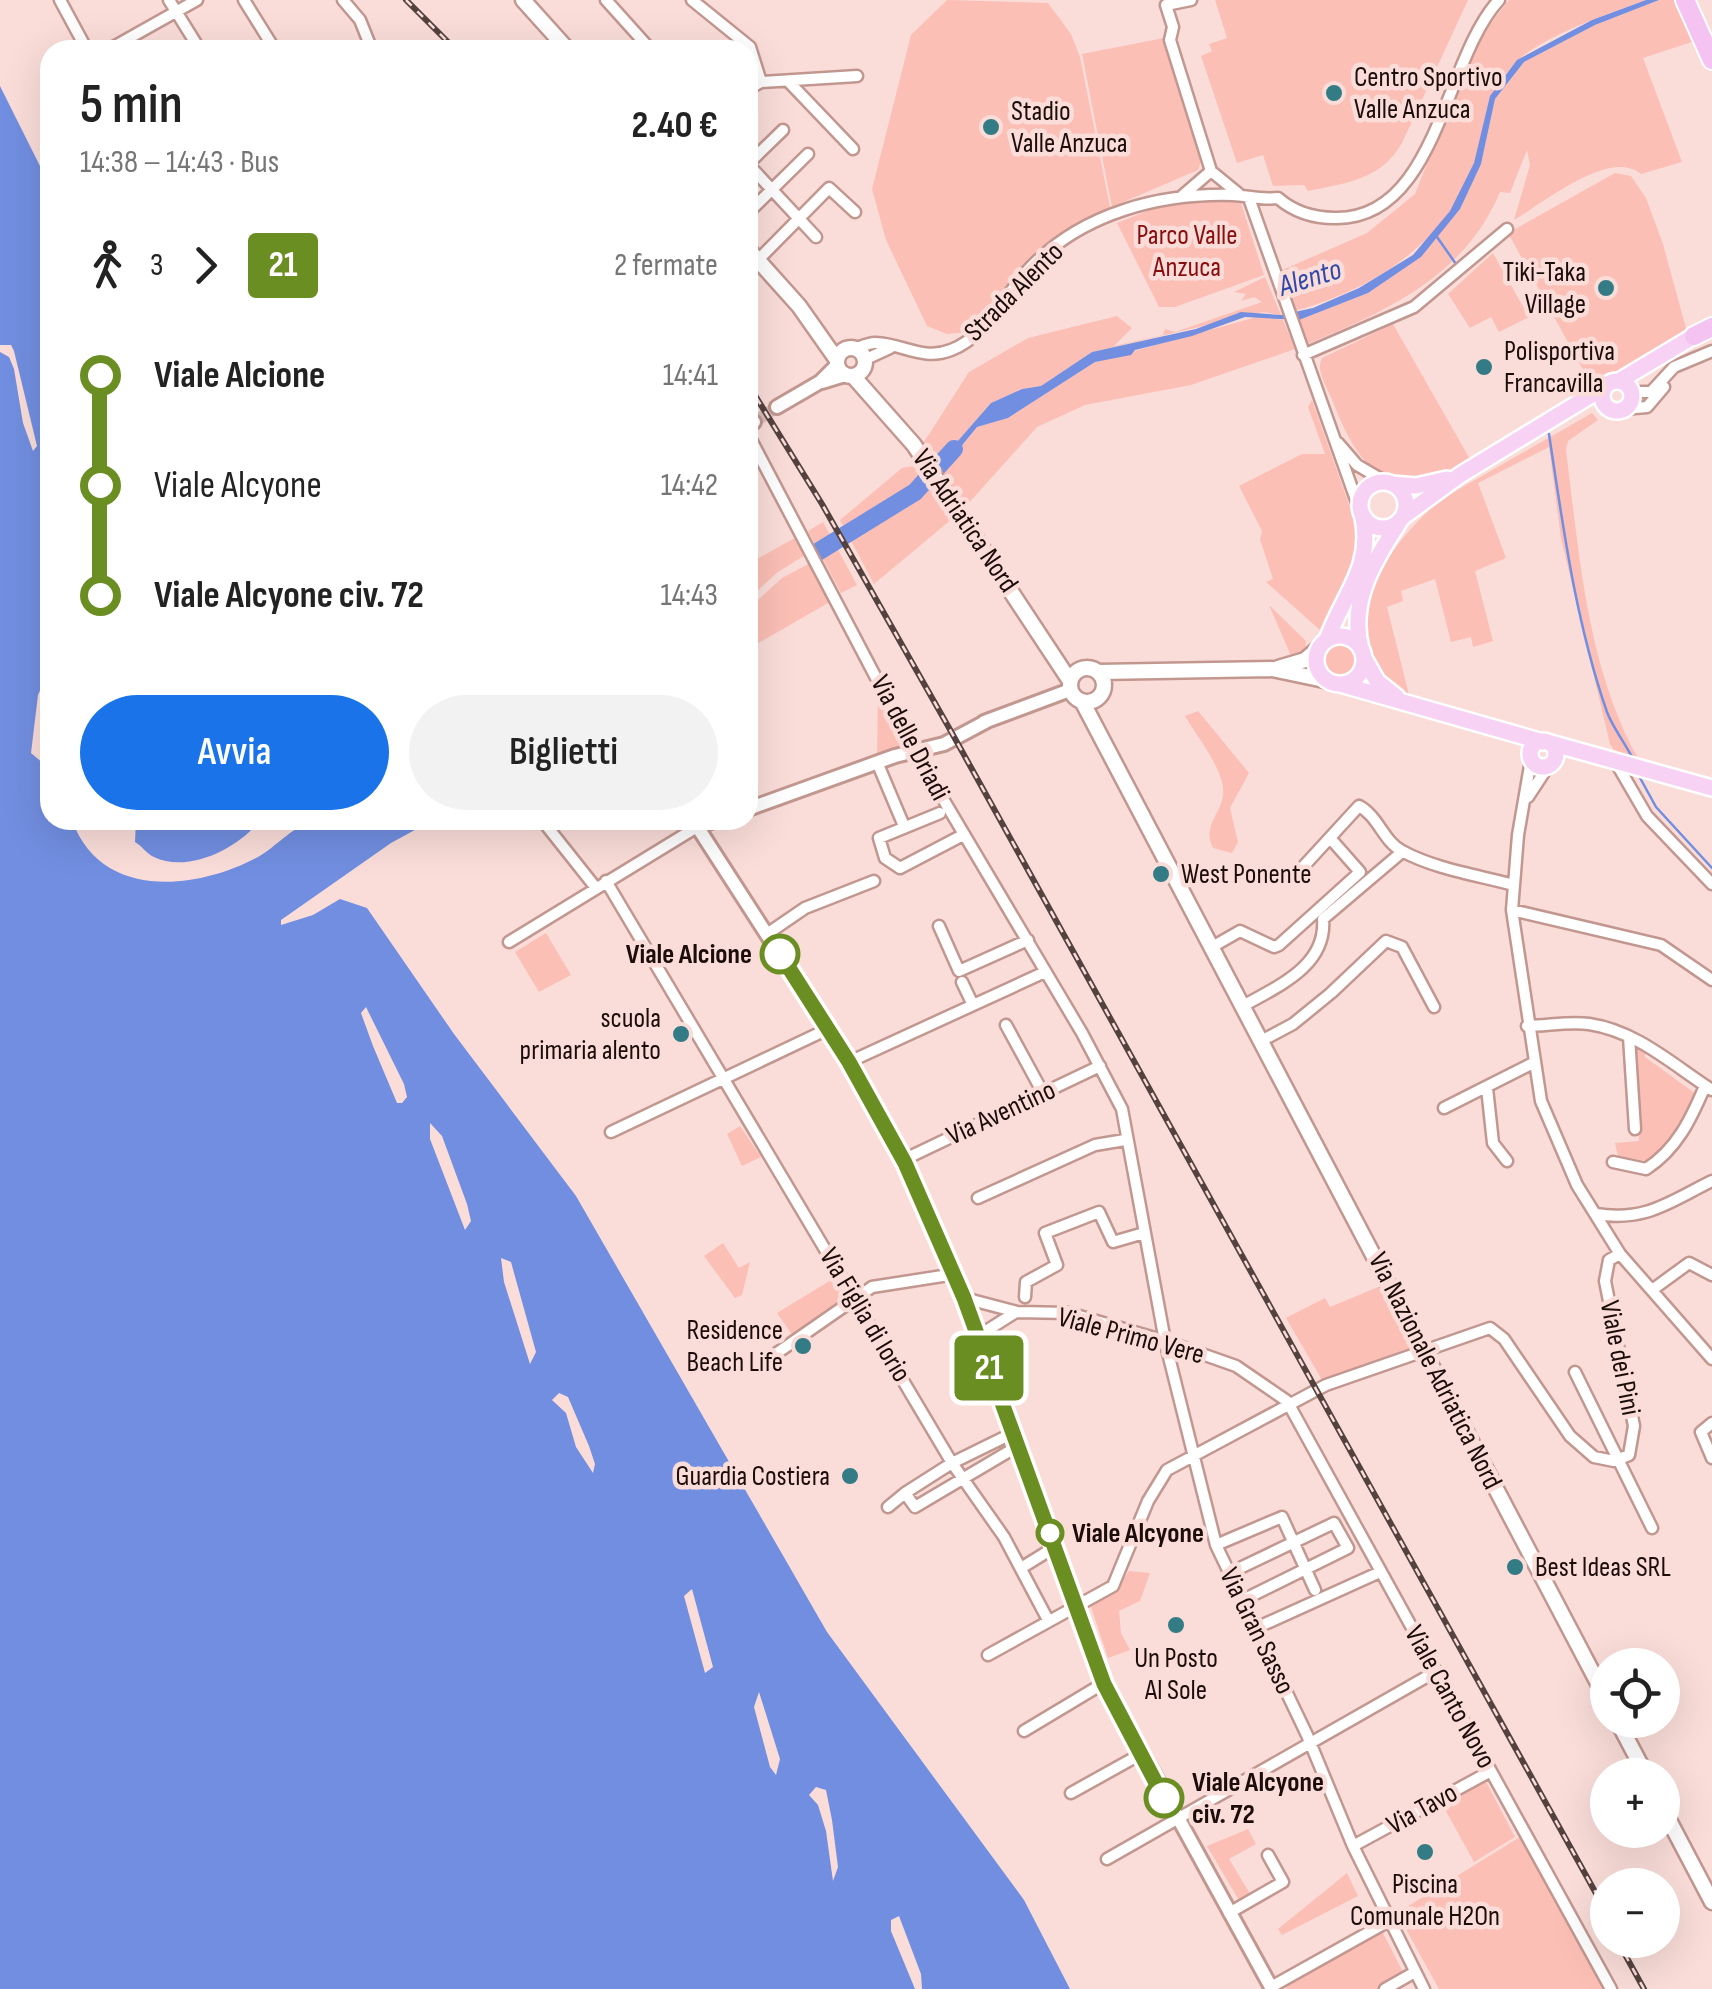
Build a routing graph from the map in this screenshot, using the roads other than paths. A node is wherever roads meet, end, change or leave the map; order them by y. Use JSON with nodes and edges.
{"nodes":[{"id":1,"x":60,"y":0,"type":"edge"},
{"id":2,"x":169,"y":0,"type":"edge"},
{"id":3,"x":198,"y":0,"type":"edge"},
{"id":4,"x":244,"y":0,"type":"edge"},
{"id":5,"x":343,"y":0,"type":"edge"},
{"id":6,"x":606,"y":0,"type":"edge"},
{"id":7,"x":692,"y":0,"type":"edge"},
{"id":8,"x":1191,"y":0,"type":"edge"},
{"id":9,"x":1499,"y":0,"type":"edge"},
{"id":10,"x":1685,"y":0,"type":"edge"},
{"id":11,"x":1696,"y":0,"type":"edge"},
{"id":12,"x":526,"y":1,"type":"edge"},
{"id":13,"x":177,"y":13,"type":"junction"},
{"id":14,"x":1712,"y":30,"type":"edge"},
{"id":15,"x":82,"y":40,"type":"edge"},
{"id":16,"x":127,"y":40,"type":"edge"},
{"id":17,"x":194,"y":40,"type":"edge"},
{"id":18,"x":270,"y":40,"type":"edge"},
{"id":19,"x":368,"y":40,"type":"edge"},
{"id":20,"x":559,"y":40,"type":"edge"},
{"id":21,"x":642,"y":40,"type":"edge"},
{"id":22,"x":741,"y":40,"type":"edge"},
{"id":23,"x":1712,"y":60,"type":"edge"},
{"id":24,"x":758,"y":72,"type":"edge"},
{"id":25,"x":857,"y":76,"type":"dead end"},
{"id":26,"x":788,"y":80,"type":"junction"},
{"id":27,"x":761,"y":82,"type":"junction"},
{"id":28,"x":758,"y":84,"type":"edge"},
{"id":29,"x":783,"y":130,"type":"dead end"},
{"id":30,"x":852,"y":149,"type":"dead end"},
{"id":31,"x":758,"y":154,"type":"edge"},
{"id":32,"x":808,"y":154,"type":"dead end"},
{"id":33,"x":1211,"y":170,"type":"junction"},
{"id":34,"x":758,"y":175,"type":"edge"},
{"id":35,"x":772,"y":190,"type":"junction"},
{"id":36,"x":1181,"y":196,"type":"junction"},
{"id":37,"x":1245,"y":198,"type":"junction"},
{"id":38,"x":758,"y":204,"type":"edge"},
{"id":39,"x":855,"y":212,"type":"dead end"},
{"id":40,"x":799,"y":220,"type":"junction"},
{"id":41,"x":1506,"y":228,"type":"dead end"},
{"id":42,"x":816,"y":237,"type":"dead end"},
{"id":43,"x":758,"y":250,"type":"edge"},
{"id":44,"x":758,"y":261,"type":"edge"},
{"id":45,"x":1712,"y":327,"type":"edge"},
{"id":46,"x":1694,"y":336,"type":"joint"},
{"id":47,"x":1302,"y":349,"type":"junction"},
{"id":48,"x":1712,"y":351,"type":"edge"},
{"id":49,"x":850,"y":362,"type":"junction"},
{"id":50,"x":1682,"y":362,"type":"junction"},
{"id":51,"x":1622,"y":386,"type":"junction"},
{"id":52,"x":777,"y":407,"type":"tunnel mouth"},
{"id":53,"x":1574,"y":407,"type":"junction"},
{"id":54,"x":1616,"y":408,"type":"junction"},
{"id":55,"x":1334,"y":438,"type":"junction"},
{"id":56,"x":758,"y":444,"type":"edge"},
{"id":57,"x":1460,"y":474,"type":"junction"},
{"id":58,"x":1390,"y":483,"type":"junction"},
{"id":59,"x":1361,"y":513,"type":"junction"},
{"id":60,"x":1401,"y":520,"type":"junction"},
{"id":61,"x":1040,"y":632,"type":"junction"},
{"id":62,"x":1324,"y":643,"type":"junction"},
{"id":63,"x":1362,"y":653,"type":"junction"},
{"id":64,"x":1272,"y":670,"type":"junction"},
{"id":65,"x":1098,"y":680,"type":"junction"},
{"id":66,"x":1334,"y":683,"type":"junction"},
{"id":67,"x":1070,"y":685,"type":"junction"},
{"id":68,"x":1082,"y":701,"type":"junction"},
{"id":69,"x":1409,"y":704,"type":"junction"},
{"id":70,"x":1492,"y":725,"type":"junction"},
{"id":71,"x":1106,"y":740,"type":"junction"},
{"id":72,"x":1545,"y":742,"type":"junction"},
{"id":73,"x":921,"y":748,"type":"junction"},
{"id":74,"x":1594,"y":754,"type":"junction"},
{"id":75,"x":1531,"y":758,"type":"junction"},
{"id":76,"x":877,"y":762,"type":"junction"},
{"id":77,"x":1620,"y":762,"type":"junction"},
{"id":78,"x":1550,"y":764,"type":"junction"},
{"id":79,"x":1712,"y":788,"type":"edge"},
{"id":80,"x":1525,"y":802,"type":"junction"},
{"id":81,"x":758,"y":804,"type":"edge"},
{"id":82,"x":940,"y":813,"type":"dead end"},
{"id":83,"x":904,"y":826,"type":"junction"},
{"id":84,"x":551,"y":830,"type":"edge"},
{"id":85,"x":686,"y":830,"type":"edge"},
{"id":86,"x":699,"y":830,"type":"edge"},
{"id":87,"x":964,"y":835,"type":"junction"},
{"id":88,"x":1330,"y":838,"type":"junction"},
{"id":89,"x":1402,"y":852,"type":"junction"},
{"id":90,"x":1304,"y":867,"type":"dead end"},
{"id":91,"x":874,"y":881,"type":"dead end"},
{"id":92,"x":1712,"y":884,"type":"edge"},
{"id":93,"x":1514,"y":885,"type":"junction"},
{"id":94,"x":599,"y":886,"type":"junction"},
{"id":95,"x":1512,"y":910,"type":"junction"},
{"id":96,"x":939,"y":926,"type":"dead end"},
{"id":97,"x":767,"y":934,"type":"junction"},
{"id":98,"x":1028,"y":940,"type":"junction"},
{"id":99,"x":509,"y":942,"type":"dead end"},
{"id":100,"x":1212,"y":947,"type":"junction"},
{"id":101,"x":1045,"y":972,"type":"junction"},
{"id":102,"x":1712,"y":980,"type":"edge"},
{"id":103,"x":962,"y":982,"type":"dead end"},
{"id":104,"x":973,"y":1005,"type":"junction"},
{"id":105,"x":1243,"y":1006,"type":"junction"},
{"id":106,"x":1434,"y":1007,"type":"dead end"},
{"id":107,"x":1006,"y":1025,"type":"dead end"},
{"id":108,"x":1526,"y":1026,"type":"junction"},
{"id":109,"x":828,"y":1029,"type":"junction"},
{"id":110,"x":1629,"y":1037,"type":"junction"},
{"id":111,"x":1261,"y":1041,"type":"junction"},
{"id":112,"x":849,"y":1062,"type":"junction"},
{"id":113,"x":1533,"y":1063,"type":"junction"},
{"id":114,"x":1100,"y":1066,"type":"junction"},
{"id":115,"x":723,"y":1076,"type":"junction"},
{"id":116,"x":1487,"y":1088,"type":"junction"},
{"id":117,"x":1709,"y":1088,"type":"edge"},
{"id":118,"x":1043,"y":1093,"type":"junction"},
{"id":119,"x":1444,"y":1108,"type":"dead end"},
{"id":120,"x":1635,"y":1128,"type":"dead end"},
{"id":121,"x":611,"y":1132,"type":"dead end"},
{"id":122,"x":1125,"y":1140,"type":"junction"},
{"id":123,"x":903,"y":1160,"type":"junction"},
{"id":124,"x":1506,"y":1161,"type":"dead end"},
{"id":125,"x":1613,"y":1162,"type":"dead end"},
{"id":126,"x":1712,"y":1180,"type":"edge"},
{"id":127,"x":978,"y":1198,"type":"dead end"},
{"id":128,"x":1596,"y":1214,"type":"junction"},
{"id":129,"x":1144,"y":1234,"type":"junction"},
{"id":130,"x":1620,"y":1254,"type":"junction"},
{"id":131,"x":955,"y":1274,"type":"junction"},
{"id":132,"x":1712,"y":1275,"type":"edge"},
{"id":133,"x":1652,"y":1290,"type":"junction"},
{"id":134,"x":1025,"y":1296,"type":"dead end"},
{"id":135,"x":855,"y":1298,"type":"junction"},
{"id":136,"x":964,"y":1298,"type":"junction"},
{"id":137,"x":1017,"y":1312,"type":"junction"},
{"id":138,"x":978,"y":1336,"type":"junction"},
{"id":139,"x":1165,"y":1340,"type":"junction"},
{"id":140,"x":1424,"y":1352,"type":"junction"},
{"id":141,"x":777,"y":1353,"type":"dead end"},
{"id":142,"x":1712,"y":1359,"type":"edge"},
{"id":143,"x":1575,"y":1372,"type":"dead end"},
{"id":144,"x":1290,"y":1405,"type":"junction"},
{"id":145,"x":1712,"y":1423,"type":"edge"},
{"id":146,"x":1015,"y":1439,"type":"junction"},
{"id":147,"x":1192,"y":1456,"type":"junction"},
{"id":148,"x":1712,"y":1458,"type":"edge"},
{"id":149,"x":1621,"y":1459,"type":"junction"},
{"id":150,"x":952,"y":1463,"type":"junction"},
{"id":151,"x":962,"y":1478,"type":"junction"},
{"id":152,"x":906,"y":1493,"type":"junction"},
{"id":153,"x":888,"y":1507,"type":"dead end"},
{"id":154,"x":1652,"y":1528,"type":"dead end"},
{"id":155,"x":1294,"y":1543,"type":"junction"},
{"id":156,"x":1216,"y":1545,"type":"junction"},
{"id":157,"x":1055,"y":1547,"type":"junction"},
{"id":158,"x":1019,"y":1565,"type":"junction"},
{"id":159,"x":1240,"y":1568,"type":"dead end"},
{"id":160,"x":1306,"y":1571,"type":"junction"},
{"id":161,"x":1380,"y":1572,"type":"junction"},
{"id":162,"x":1315,"y":1590,"type":"dead end"},
{"id":163,"x":1243,"y":1600,"type":"junction"},
{"id":164,"x":1076,"y":1604,"type":"junction"},
{"id":165,"x":1048,"y":1620,"type":"junction"},
{"id":166,"x":1256,"y":1628,"type":"junction"},
{"id":167,"x":988,"y":1654,"type":"dead end"},
{"id":168,"x":1590,"y":1668,"type":"edge"},
{"id":169,"x":1435,"y":1672,"type":"junction"},
{"id":170,"x":1104,"y":1684,"type":"junction"},
{"id":171,"x":1024,"y":1730,"type":"dead end"},
{"id":172,"x":1309,"y":1746,"type":"junction"},
{"id":173,"x":1141,"y":1754,"type":"junction"},
{"id":174,"x":1491,"y":1771,"type":"junction"},
{"id":175,"x":1071,"y":1793,"type":"dead end"},
{"id":176,"x":1176,"y":1821,"type":"junction"},
{"id":177,"x":1680,"y":1841,"type":"edge"},
{"id":178,"x":1353,"y":1846,"type":"junction"},
{"id":179,"x":1268,"y":1856,"type":"dead end"},
{"id":180,"x":1107,"y":1859,"type":"dead end"},
{"id":181,"x":1712,"y":1902,"type":"edge"},
{"id":182,"x":1229,"y":1913,"type":"junction"},
{"id":183,"x":1390,"y":1921,"type":"junction"},
{"id":184,"x":1415,"y":1972,"type":"junction"},
{"id":185,"x":1272,"y":1988,"type":"edge"},
{"id":186,"x":1386,"y":1989,"type":"edge"},
{"id":187,"x":1424,"y":1989,"type":"edge"},
{"id":188,"x":1611,"y":1989,"type":"edge"}],
"edges":[{"from":1,"to":15,"type":"street"},
{"from":2,"to":13,"type":"street"},
{"from":3,"to":13,"type":"street"},
{"from":4,"to":18,"type":"street"},
{"from":5,"to":19,"type":"street"},
{"from":6,"to":21,"type":"street"},
{"from":7,"to":22,"type":"street"},
{"from":8,"to":33,"type":"street"},
{"from":9,"to":37,"type":"street","name":"Strada Alento"},
{"from":10,"to":23,"type":"highway"},
{"from":11,"to":14,"type":"highway"},
{"from":12,"to":20,"type":"main road"},
{"from":13,"to":16,"type":"street"},
{"from":13,"to":17,"type":"street"},
{"from":24,"to":27,"type":"street"},
{"from":25,"to":26,"type":"street"},
{"from":26,"to":27,"type":"street"},
{"from":26,"to":30,"type":"street"},
{"from":27,"to":28,"type":"street"},
{"from":29,"to":31,"type":"street"},
{"from":32,"to":35,"type":"street"},
{"from":33,"to":36,"type":"street"},
{"from":33,"to":37,"type":"street"},
{"from":34,"to":35,"type":"street"},
{"from":35,"to":38,"type":"street"},
{"from":35,"to":40,"type":"street"},
{"from":36,"to":37,"type":"street","name":"Strada Alento"},
{"from":36,"to":49,"type":"street","name":"Strada Alento"},
{"from":37,"to":47,"type":"street"},
{"from":39,"to":40,"type":"street"},
{"from":40,"to":42,"type":"street"},
{"from":40,"to":43,"type":"street"},
{"from":41,"to":47,"type":"street"},
{"from":44,"to":49,"type":"main road"},
{"from":45,"to":46,"type":"highway"},
{"from":46,"to":51,"type":"main road"},
{"from":47,"to":55,"type":"street"},
{"from":48,"to":50,"type":"street"},
{"from":49,"to":52,"type":"street"},
{"from":49,"to":61,"type":"main road","name":"Via Adriatica Nord"},
{"from":50,"to":51,"type":"street"},
{"from":50,"to":54,"type":"street"},
{"from":51,"to":53,"type":"main road"},
{"from":51,"to":54,"type":"main road"},
{"from":51,"to":54,"type":"main road"},
{"from":53,"to":54,"type":"main road"},
{"from":53,"to":57,"type":"main road"},
{"from":55,"to":58,"type":"street"},
{"from":55,"to":59,"type":"street"},
{"from":56,"to":73,"type":"street","name":"Via delle Driadi"},
{"from":57,"to":58,"type":"main road"},
{"from":57,"to":60,"type":"main road"},
{"from":58,"to":59,"type":"main road"},
{"from":58,"to":60,"type":"main road"},
{"from":59,"to":60,"type":"main road"},
{"from":59,"to":62,"type":"main road"},
{"from":60,"to":63,"type":"main road"},
{"from":61,"to":65,"type":"main road","name":"Via Adriatica Nord"},
{"from":61,"to":67,"type":"main road","name":"Via Adriatica Nord"},
{"from":62,"to":63,"type":"main road"},
{"from":62,"to":64,"type":"main road"},
{"from":62,"to":66,"type":"main road"},
{"from":63,"to":66,"type":"main road"},
{"from":63,"to":69,"type":"main road"},
{"from":64,"to":65,"type":"main road"},
{"from":64,"to":66,"type":"main road"},
{"from":65,"to":67,"type":"main road"},
{"from":65,"to":68,"type":"main road"},
{"from":65,"to":71,"type":"main road","name":"Via Nazionale Adriatica Nord"},
{"from":66,"to":69,"type":"main road"},
{"from":67,"to":68,"type":"main road","name":"Via Adriatica Nord"},
{"from":67,"to":73,"type":"street"},
{"from":68,"to":71,"type":"main road","name":"Via Nazionale Adriatica Nord"},
{"from":69,"to":70,"type":"main road"},
{"from":70,"to":72,"type":"main road"},
{"from":70,"to":75,"type":"main road"},
{"from":71,"to":100,"type":"main road","name":"Via Nazionale Adriatica Nord"},
{"from":72,"to":74,"type":"main road"},
{"from":72,"to":75,"type":"main road"},
{"from":72,"to":78,"type":"main road"},
{"from":73,"to":76,"type":"street"},
{"from":73,"to":87,"type":"street","name":"Via delle Driadi"},
{"from":74,"to":77,"type":"main road"},
{"from":74,"to":78,"type":"main road"},
{"from":75,"to":78,"type":"main road"},
{"from":75,"to":80,"type":"street"},
{"from":76,"to":81,"type":"street"},
{"from":76,"to":83,"type":"street"},
{"from":77,"to":79,"type":"main road"},
{"from":77,"to":92,"type":"street"},
{"from":78,"to":80,"type":"street"},
{"from":80,"to":93,"type":"street"},
{"from":82,"to":83,"type":"street"},
{"from":83,"to":87,"type":"street"},
{"from":84,"to":94,"type":"street","name":"Via Figlia di Iorio"},
{"from":85,"to":94,"type":"street"},
{"from":86,"to":97,"type":"street"},
{"from":87,"to":98,"type":"street","name":"Via delle Driadi"},
{"from":88,"to":89,"type":"street"},
{"from":88,"to":90,"type":"street"},
{"from":88,"to":100,"type":"street"},
{"from":89,"to":93,"type":"street"},
{"from":89,"to":105,"type":"street"},
{"from":91,"to":97,"type":"street"},
{"from":93,"to":95,"type":"street"},
{"from":94,"to":99,"type":"street"},
{"from":94,"to":115,"type":"street","name":"Via Figlia di Iorio"},
{"from":95,"to":102,"type":"street"},
{"from":95,"to":108,"type":"street"},
{"from":96,"to":98,"type":"street"},
{"from":97,"to":109,"type":"street"},
{"from":98,"to":101,"type":"street","name":"Via delle Driadi"},
{"from":100,"to":105,"type":"main road","name":"Via Nazionale Adriatica Nord"},
{"from":101,"to":104,"type":"street"},
{"from":101,"to":114,"type":"street","name":"Via delle Driadi"},
{"from":103,"to":104,"type":"street"},
{"from":104,"to":112,"type":"street"},
{"from":105,"to":111,"type":"main road","name":"Via Nazionale Adriatica Nord"},
{"from":106,"to":111,"type":"street"},
{"from":107,"to":118,"type":"street"},
{"from":108,"to":110,"type":"street"},
{"from":108,"to":113,"type":"street"},
{"from":109,"to":112,"type":"street"},
{"from":109,"to":115,"type":"street"},
{"from":110,"to":117,"type":"street"},
{"from":110,"to":120,"type":"street"},
{"from":111,"to":140,"type":"main road","name":"Via Nazionale Adriatica Nord"},
{"from":112,"to":123,"type":"street"},
{"from":113,"to":116,"type":"street"},
{"from":113,"to":128,"type":"street"},
{"from":114,"to":118,"type":"street","name":"Via Aventino"},
{"from":114,"to":122,"type":"street","name":"Via delle Driadi"},
{"from":115,"to":121,"type":"street"},
{"from":115,"to":135,"type":"street","name":"Via Figlia di Iorio"},
{"from":116,"to":119,"type":"street"},
{"from":116,"to":124,"type":"street"},
{"from":117,"to":125,"type":"street"},
{"from":118,"to":123,"type":"street","name":"Via Aventino"},
{"from":122,"to":127,"type":"street"},
{"from":122,"to":129,"type":"street","name":"Via delle Driadi"},
{"from":123,"to":131,"type":"street"},
{"from":126,"to":128,"type":"street"},
{"from":128,"to":130,"type":"street"},
{"from":129,"to":134,"type":"street"},
{"from":129,"to":139,"type":"street","name":"Via delle Driadi"},
{"from":130,"to":133,"type":"street","name":"Viale dei Pini"},
{"from":130,"to":149,"type":"street","name":"Viale dei Pini"},
{"from":131,"to":135,"type":"street"},
{"from":131,"to":136,"type":"street"},
{"from":132,"to":133,"type":"street"},
{"from":133,"to":142,"type":"street","name":"Viale dei Pini"},
{"from":135,"to":141,"type":"street"},
{"from":135,"to":150,"type":"street","name":"Via Figlia di Iorio"},
{"from":136,"to":137,"type":"street","name":"Viale Primo Vere"},
{"from":136,"to":138,"type":"street"},
{"from":137,"to":138,"type":"street"},
{"from":137,"to":139,"type":"street","name":"Viale Primo Vere"},
{"from":138,"to":146,"type":"street"},
{"from":139,"to":144,"type":"street","name":"Viale Primo Vere"},
{"from":139,"to":147,"type":"street","name":"Via Gran Sasso"},
{"from":140,"to":144,"type":"street"},
{"from":140,"to":149,"type":"street"},
{"from":140,"to":168,"type":"main road","name":"Via Nazionale Adriatica Nord"},
{"from":143,"to":149,"type":"street"},
{"from":144,"to":147,"type":"street"},
{"from":144,"to":161,"type":"street","name":"Viale Canto Novo"},
{"from":145,"to":148,"type":"street"},
{"from":146,"to":150,"type":"street"},
{"from":146,"to":151,"type":"street"},
{"from":146,"to":157,"type":"street"},
{"from":147,"to":156,"type":"street","name":"Via Gran Sasso"},
{"from":147,"to":164,"type":"street"},
{"from":149,"to":154,"type":"street"},
{"from":150,"to":151,"type":"street","name":"Via Figlia di Iorio"},
{"from":150,"to":152,"type":"street"},
{"from":151,"to":152,"type":"street"},
{"from":151,"to":158,"type":"street","name":"Via Figlia di Iorio"},
{"from":152,"to":153,"type":"street"},
{"from":155,"to":156,"type":"street"},
{"from":155,"to":159,"type":"street"},
{"from":155,"to":160,"type":"street"},
{"from":155,"to":160,"type":"street"},
{"from":156,"to":163,"type":"street","name":"Via Gran Sasso"},
{"from":157,"to":158,"type":"street"},
{"from":157,"to":164,"type":"street"},
{"from":158,"to":165,"type":"street","name":"Via Figlia di Iorio"},
{"from":160,"to":162,"type":"street"},
{"from":160,"to":163,"type":"street"},
{"from":161,"to":166,"type":"street"},
{"from":161,"to":169,"type":"street","name":"Viale Canto Novo"},
{"from":163,"to":166,"type":"street","name":"Via Gran Sasso"},
{"from":164,"to":165,"type":"street"},
{"from":164,"to":170,"type":"street"},
{"from":165,"to":167,"type":"street"},
{"from":166,"to":172,"type":"street","name":"Via Gran Sasso"},
{"from":169,"to":172,"type":"street"},
{"from":169,"to":174,"type":"street","name":"Viale Canto Novo"},
{"from":170,"to":171,"type":"street"},
{"from":170,"to":173,"type":"street"},
{"from":172,"to":176,"type":"street"},
{"from":172,"to":178,"type":"street","name":"Via Gran Sasso"},
{"from":173,"to":175,"type":"street"},
{"from":173,"to":176,"type":"street"},
{"from":174,"to":178,"type":"street","name":"Via Tavo"},
{"from":174,"to":188,"type":"street","name":"Viale Canto Novo"},
{"from":176,"to":180,"type":"street"},
{"from":176,"to":182,"type":"street"},
{"from":177,"to":181,"type":"main road"},
{"from":178,"to":183,"type":"street","name":"Via Gran Sasso"},
{"from":179,"to":182,"type":"street"},
{"from":182,"to":185,"type":"street"},
{"from":183,"to":184,"type":"street","name":"Via Gran Sasso"},
{"from":183,"to":185,"type":"street"},
{"from":184,"to":186,"type":"street"},
{"from":184,"to":187,"type":"street","name":"Via Gran Sasso"}]}
